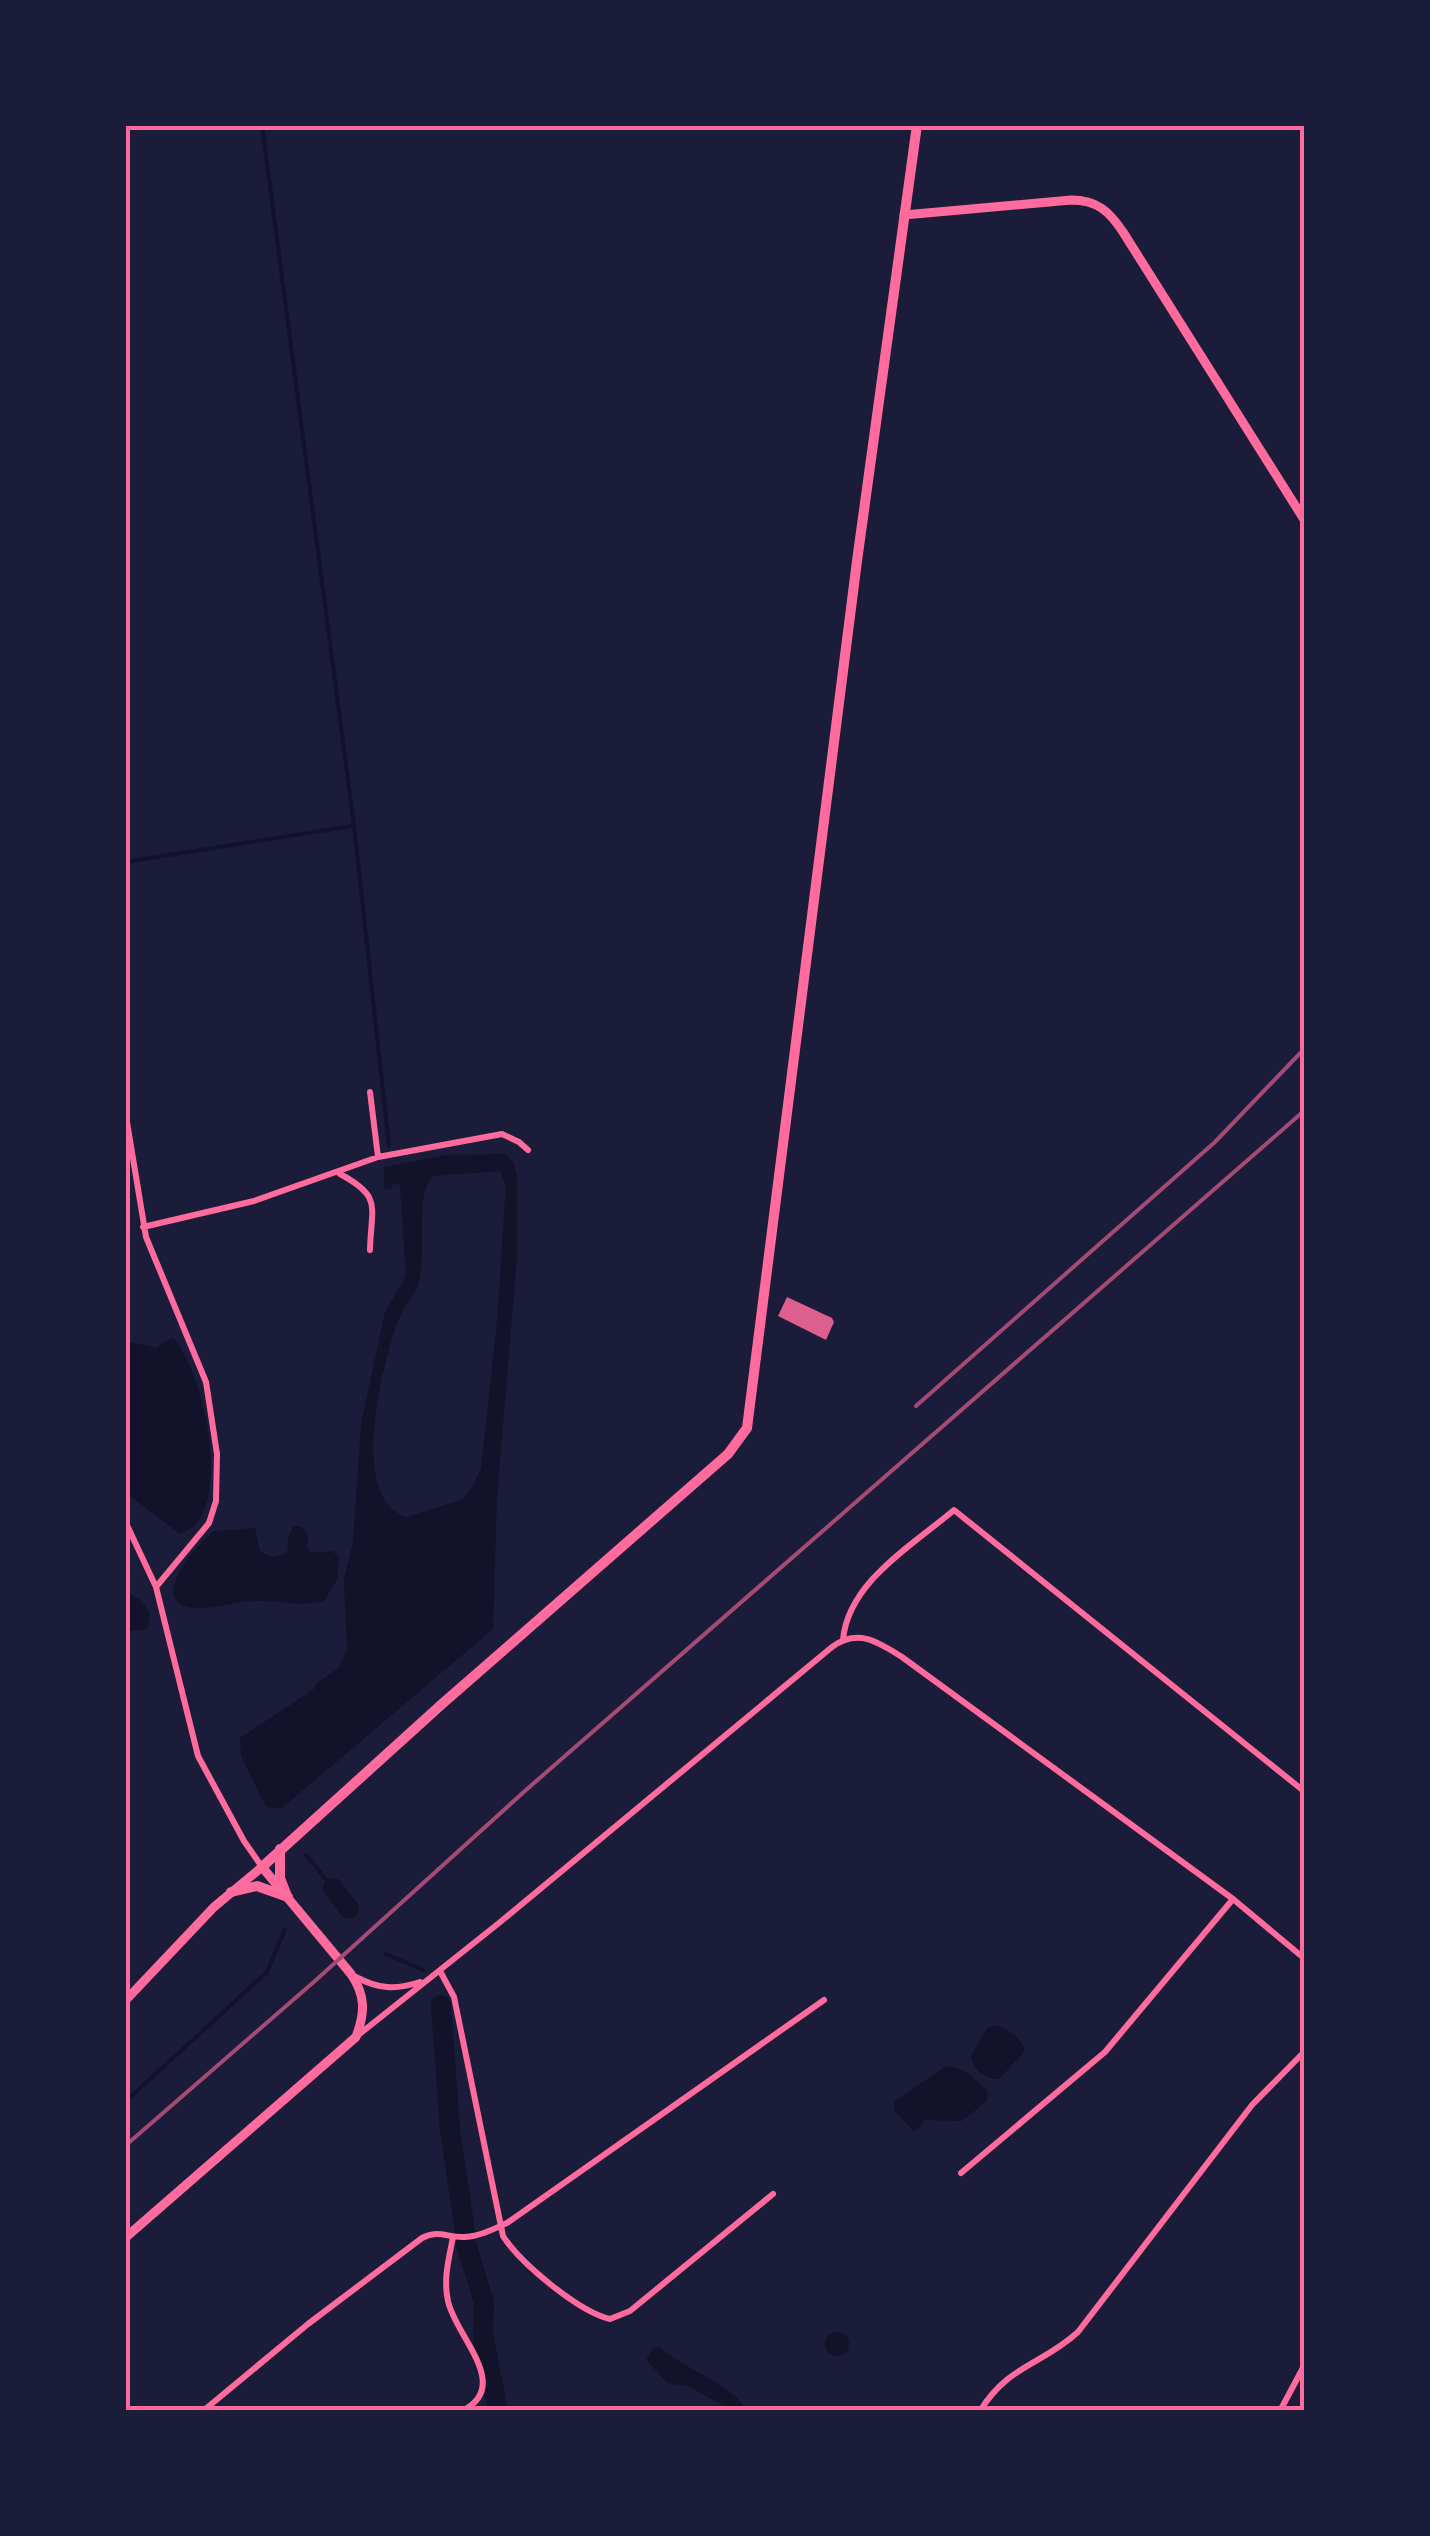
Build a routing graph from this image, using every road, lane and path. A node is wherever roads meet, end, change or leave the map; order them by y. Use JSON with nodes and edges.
{"nodes":[{"id":1,"x":917,"y":125,"type":"edge"},
{"id":2,"x":904,"y":215,"type":"junction"},
{"id":3,"x":1305,"y":522,"type":"edge"},
{"id":4,"x":370,"y":1092,"type":"dead end"},
{"id":5,"x":125,"y":1110,"type":"edge"},
{"id":6,"x":528,"y":1150,"type":"dead end"},
{"id":7,"x":378,"y":1158,"type":"junction"},
{"id":8,"x":129,"y":1165,"type":"edge"},
{"id":9,"x":339,"y":1174,"type":"junction"},
{"id":10,"x":144,"y":1227,"type":"junction"},
{"id":11,"x":370,"y":1250,"type":"dead end"},
{"id":12,"x":125,"y":1520,"type":"edge"},
{"id":13,"x":156,"y":1586,"type":"junction"},
{"id":14,"x":843,"y":1640,"type":"junction"},
{"id":15,"x":1305,"y":1792,"type":"edge"},
{"id":16,"x":280,"y":1848,"type":"junction"},
{"id":17,"x":262,"y":1866,"type":"junction"},
{"id":18,"x":232,"y":1892,"type":"junction"},
{"id":19,"x":288,"y":1897,"type":"junction"},
{"id":20,"x":1232,"y":1899,"type":"junction"},
{"id":21,"x":1305,"y":1959,"type":"edge"},
{"id":22,"x":440,"y":1970,"type":"junction"},
{"id":23,"x":351,"y":1974,"type":"junction"},
{"id":24,"x":430,"y":1978,"type":"junction"},
{"id":25,"x":824,"y":2000,"type":"dead end"},
{"id":26,"x":125,"y":2001,"type":"edge"},
{"id":27,"x":356,"y":2037,"type":"junction"},
{"id":28,"x":1305,"y":2050,"type":"edge"},
{"id":29,"x":961,"y":2173,"type":"dead end"},
{"id":30,"x":773,"y":2194,"type":"dead end"},
{"id":31,"x":500,"y":2226,"type":"junction"},
{"id":32,"x":454,"y":2236,"type":"junction"},
{"id":33,"x":125,"y":2238,"type":"edge"},
{"id":34,"x":1305,"y":2364,"type":"edge"},
{"id":35,"x":203,"y":2411,"type":"edge"},
{"id":36,"x":462,"y":2411,"type":"edge"},
{"id":37,"x":980,"y":2411,"type":"edge"},
{"id":38,"x":1280,"y":2411,"type":"edge"}],
"edges":[{"from":1,"to":2,"type":"main road"},
{"from":2,"to":3,"type":"street"},
{"from":2,"to":16,"type":"main road"},
{"from":4,"to":7,"type":"street"},
{"from":5,"to":8,"type":"street"},
{"from":6,"to":7,"type":"street"},
{"from":7,"to":9,"type":"street"},
{"from":8,"to":10,"type":"street"},
{"from":9,"to":10,"type":"street"},
{"from":9,"to":11,"type":"street"},
{"from":10,"to":13,"type":"street"},
{"from":12,"to":13,"type":"street"},
{"from":13,"to":17,"type":"street"},
{"from":14,"to":15,"type":"street"},
{"from":14,"to":20,"type":"street"},
{"from":14,"to":22,"type":"street"},
{"from":16,"to":17,"type":"main road"},
{"from":16,"to":19,"type":"main road"},
{"from":17,"to":18,"type":"street"},
{"from":17,"to":19,"type":"street"},
{"from":18,"to":19,"type":"main road"},
{"from":18,"to":26,"type":"street"},
{"from":19,"to":23,"type":"street"},
{"from":20,"to":21,"type":"street"},
{"from":20,"to":29,"type":"street"},
{"from":22,"to":24,"type":"street"},
{"from":22,"to":31,"type":"street"},
{"from":23,"to":24,"type":"street"},
{"from":23,"to":27,"type":"street"},
{"from":24,"to":27,"type":"street"},
{"from":25,"to":31,"type":"street"},
{"from":27,"to":33,"type":"street"},
{"from":28,"to":37,"type":"street"},
{"from":30,"to":31,"type":"street"},
{"from":31,"to":32,"type":"street"},
{"from":32,"to":35,"type":"street"},
{"from":32,"to":36,"type":"street"},
{"from":34,"to":38,"type":"street"}]}
